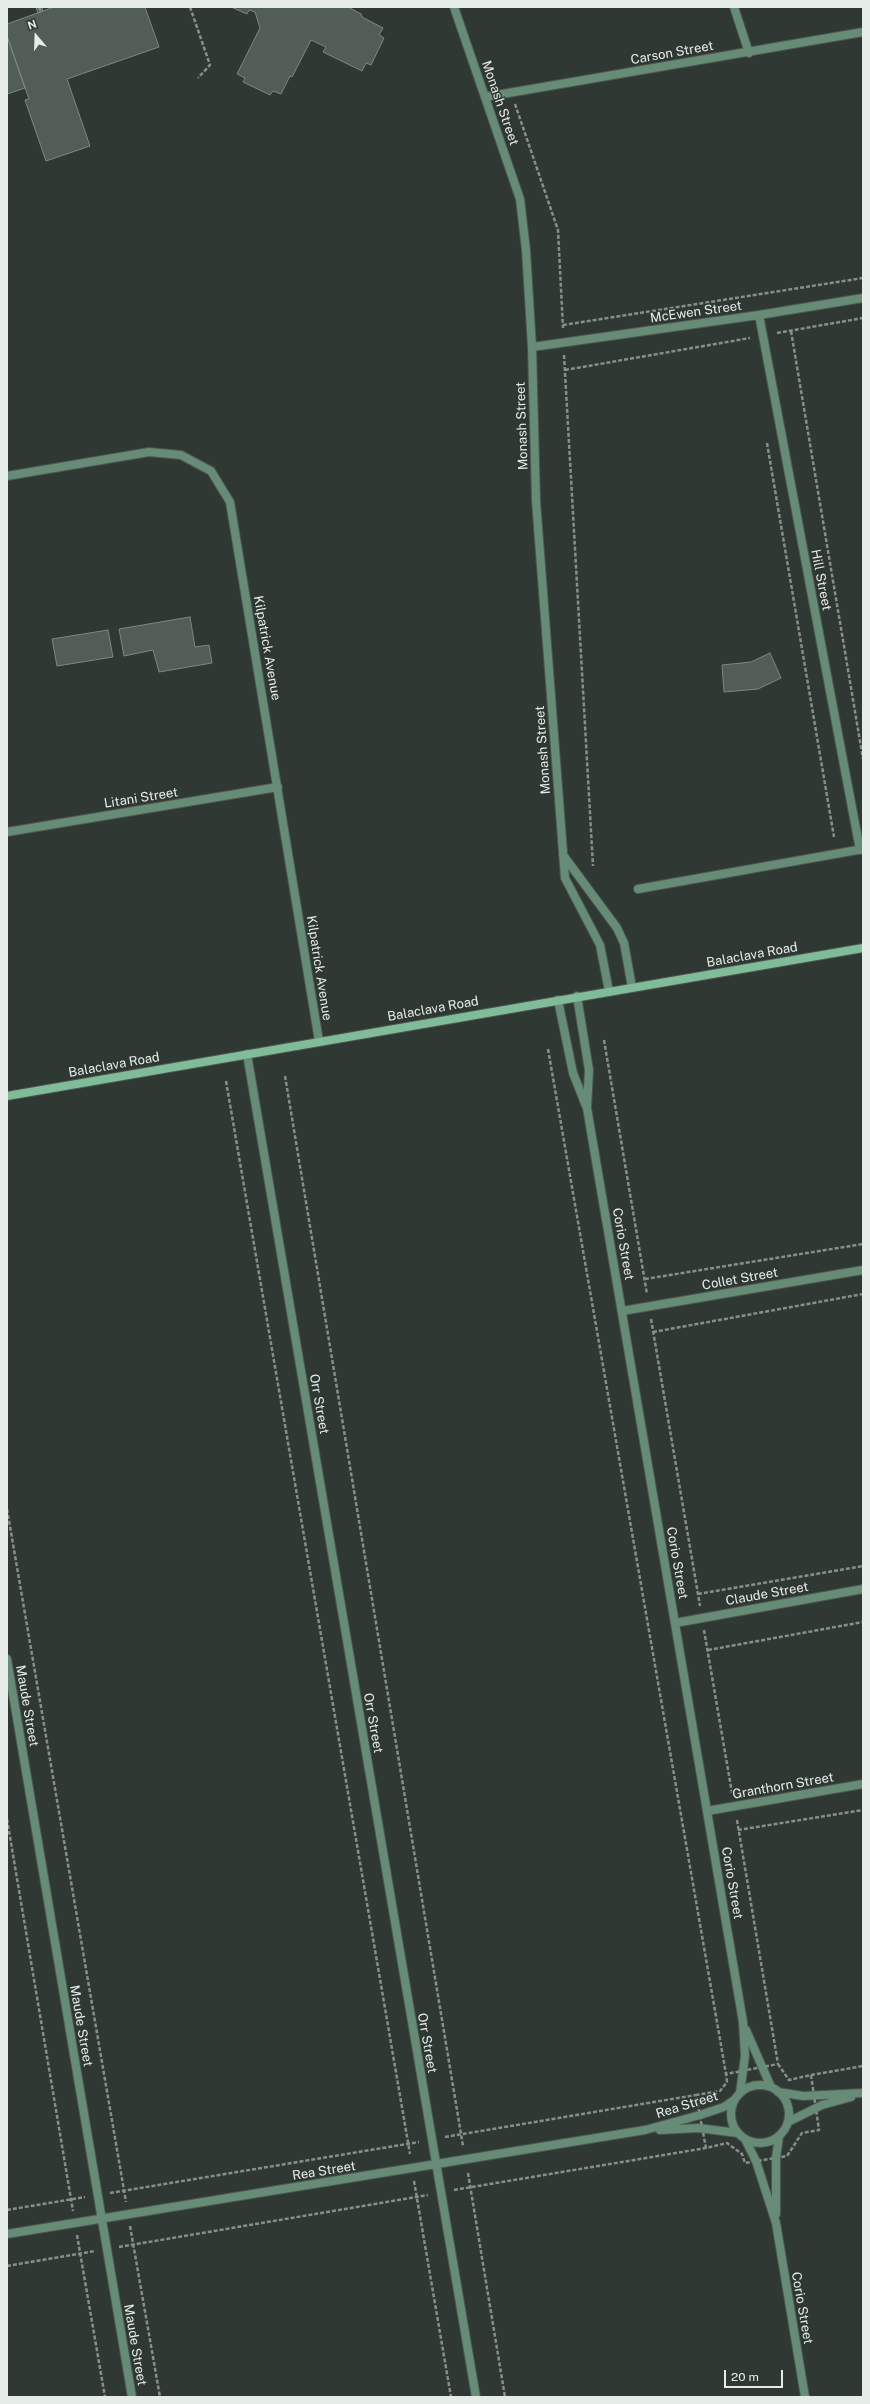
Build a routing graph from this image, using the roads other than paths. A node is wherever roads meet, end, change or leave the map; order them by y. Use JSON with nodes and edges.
{"nodes":[{"id":1,"x":454,"y":7,"type":"edge"},
{"id":2,"x":734,"y":7,"type":"edge"},
{"id":3,"x":863,"y":32,"type":"edge"},
{"id":4,"x":750,"y":53,"type":"junction"},
{"id":5,"x":485,"y":97,"type":"junction"},
{"id":6,"x":863,"y":298,"type":"edge"},
{"id":7,"x":759,"y":315,"type":"junction"},
{"id":8,"x":532,"y":347,"type":"junction"},
{"id":9,"x":7,"y":476,"type":"edge"},
{"id":10,"x":278,"y":787,"type":"junction"},
{"id":11,"x":7,"y":832,"type":"edge"},
{"id":12,"x":862,"y":849,"type":"edge"},
{"id":13,"x":563,"y":854,"type":"junction"},
{"id":14,"x":638,"y":890,"type":"dead end"},
{"id":15,"x":863,"y":948,"type":"edge"},
{"id":16,"x":632,"y":987,"type":"junction"},
{"id":17,"x":608,"y":991,"type":"junction"},
{"id":18,"x":577,"y":996,"type":"junction"},
{"id":19,"x":558,"y":1000,"type":"junction"},
{"id":20,"x":319,"y":1041,"type":"junction"},
{"id":21,"x":247,"y":1054,"type":"junction"},
{"id":22,"x":7,"y":1096,"type":"edge"},
{"id":23,"x":587,"y":1108,"type":"junction"},
{"id":24,"x":863,"y":1270,"type":"edge"},
{"id":25,"x":622,"y":1311,"type":"junction"},
{"id":26,"x":863,"y":1589,"type":"edge"},
{"id":27,"x":675,"y":1623,"type":"junction"},
{"id":28,"x":7,"y":1659,"type":"edge"},
{"id":29,"x":863,"y":1784,"type":"edge"},
{"id":30,"x":707,"y":1811,"type":"junction"},
{"id":31,"x":744,"y":2022,"type":"junction"},
{"id":32,"x":775,"y":2089,"type":"junction"},
{"id":33,"x":740,"y":2093,"type":"junction"},
{"id":34,"x":734,"y":2100,"type":"junction"},
{"id":35,"x":788,"y":2122,"type":"junction"},
{"id":36,"x":645,"y":2130,"type":"junction"},
{"id":37,"x":738,"y":2133,"type":"junction"},
{"id":38,"x":779,"y":2136,"type":"junction"},
{"id":39,"x":745,"y":2139,"type":"junction"},
{"id":40,"x":436,"y":2165,"type":"junction"},
{"id":41,"x":102,"y":2218,"type":"junction"},
{"id":42,"x":776,"y":2223,"type":"junction"},
{"id":43,"x":7,"y":2234,"type":"edge"},
{"id":44,"x":132,"y":2397,"type":"edge"},
{"id":45,"x":476,"y":2397,"type":"edge"},
{"id":46,"x":805,"y":2397,"type":"edge"}],
"edges":[{"from":1,"to":5,"type":"street","name":"Monash Street"},
{"from":2,"to":4,"type":"street"},
{"from":3,"to":4,"type":"street","name":"Carson Street"},
{"from":4,"to":5,"type":"street","name":"Carson Street"},
{"from":5,"to":8,"type":"street","name":"Monash Street"},
{"from":6,"to":7,"type":"street","name":"McEwen Street"},
{"from":7,"to":8,"type":"street","name":"McEwen Street"},
{"from":7,"to":12,"type":"street","name":"Hill Street"},
{"from":8,"to":13,"type":"street","name":"Monash Street"},
{"from":9,"to":10,"type":"street","name":"Kilpatrick Avenue"},
{"from":10,"to":11,"type":"street","name":"Litani Street"},
{"from":10,"to":20,"type":"street","name":"Kilpatrick Avenue"},
{"from":12,"to":14,"type":"street"},
{"from":13,"to":16,"type":"street"},
{"from":13,"to":17,"type":"street","name":"Monash Street"},
{"from":15,"to":16,"type":"main road","name":"Balaclava Road"},
{"from":16,"to":17,"type":"main road","name":"Balaclava Road"},
{"from":17,"to":18,"type":"main road","name":"Balaclava Road"},
{"from":18,"to":19,"type":"main road","name":"Balaclava Road"},
{"from":18,"to":23,"type":"street","name":"Corio Street"},
{"from":19,"to":20,"type":"main road","name":"Balaclava Road"},
{"from":19,"to":23,"type":"street","name":"Corio Street"},
{"from":20,"to":21,"type":"main road","name":"Balaclava Road"},
{"from":21,"to":22,"type":"main road","name":"Balaclava Road"},
{"from":21,"to":40,"type":"street","name":"Orr Street"},
{"from":23,"to":25,"type":"street","name":"Corio Street"},
{"from":24,"to":25,"type":"street","name":"Collet Street"},
{"from":25,"to":27,"type":"street","name":"Corio Street"},
{"from":26,"to":27,"type":"street","name":"Claude Street"},
{"from":27,"to":30,"type":"street","name":"Corio Street"},
{"from":28,"to":41,"type":"street","name":"Maude Street"},
{"from":29,"to":30,"type":"street","name":"Granthorn Street"},
{"from":30,"to":31,"type":"street","name":"Corio Street"},
{"from":31,"to":32,"type":"street","name":"Corio Street"},
{"from":31,"to":33,"type":"street","name":"Corio Street"},
{"from":32,"to":33,"type":"street"},
{"from":32,"to":35,"type":"street"},
{"from":32,"to":35,"type":"street"},
{"from":33,"to":34,"type":"street"},
{"from":34,"to":36,"type":"street","name":"Rea Street"},
{"from":34,"to":37,"type":"street"},
{"from":35,"to":38,"type":"street"},
{"from":36,"to":37,"type":"street","name":"Rea Street"},
{"from":36,"to":40,"type":"street","name":"Rea Street"},
{"from":37,"to":39,"type":"street"},
{"from":38,"to":39,"type":"street"},
{"from":38,"to":42,"type":"street","name":"Corio Street"},
{"from":39,"to":42,"type":"street","name":"Corio Street"},
{"from":40,"to":41,"type":"street","name":"Rea Street"},
{"from":40,"to":45,"type":"street","name":"Orr Street"},
{"from":41,"to":43,"type":"street","name":"Rea Street"},
{"from":41,"to":44,"type":"street","name":"Maude Street"},
{"from":42,"to":46,"type":"street","name":"Corio Street"}]}
